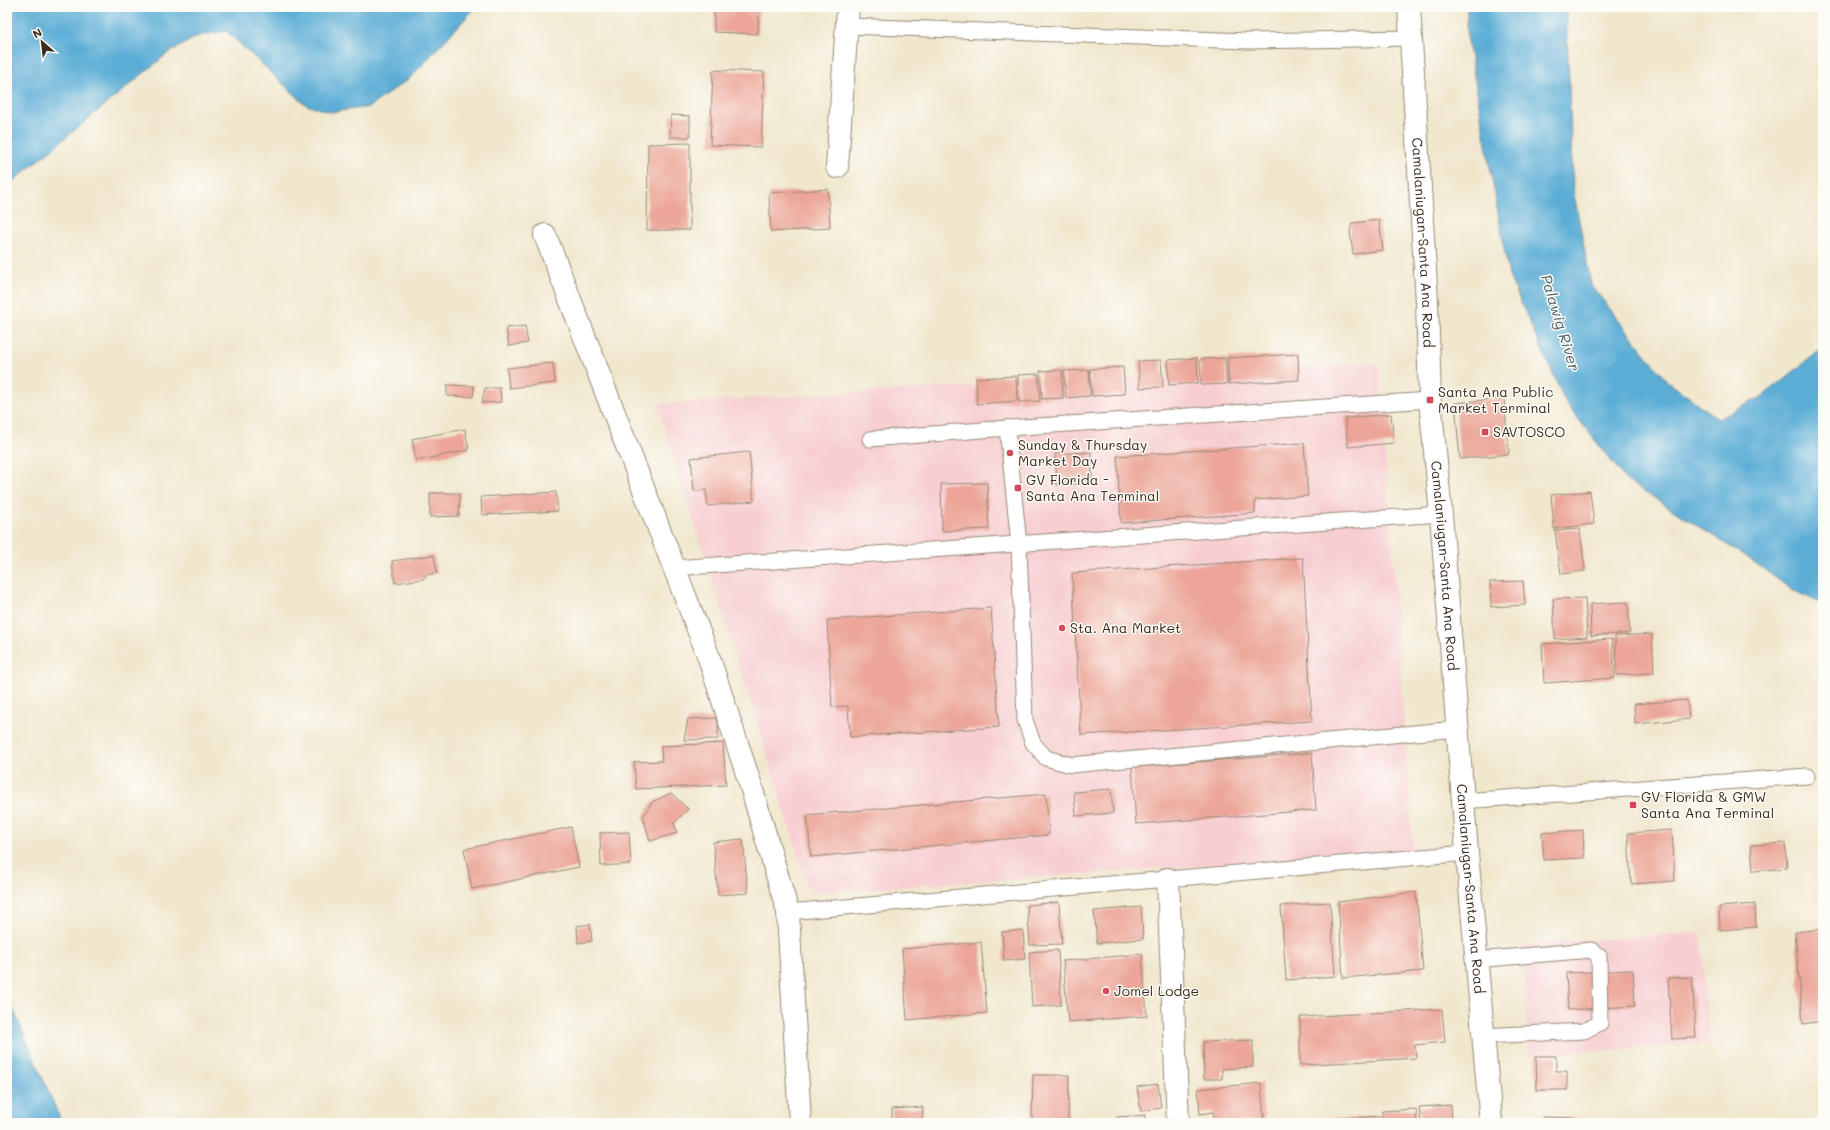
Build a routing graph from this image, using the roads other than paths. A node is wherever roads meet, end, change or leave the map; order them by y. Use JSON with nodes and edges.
{"nodes":[{"id":1,"x":1409,"y":7,"type":"edge"},
{"id":2,"x":847,"y":16,"type":"edge"},
{"id":3,"x":1411,"y":38,"type":"junction"},
{"id":4,"x":837,"y":167,"type":"dead end"},
{"id":5,"x":545,"y":235,"type":"dead end"},
{"id":6,"x":1430,"y":400,"type":"junction"},
{"id":7,"x":1007,"y":428,"type":"junction"},
{"id":8,"x":870,"y":439,"type":"dead end"},
{"id":9,"x":1442,"y":514,"type":"junction"},
{"id":10,"x":1019,"y":544,"type":"junction"},
{"id":11,"x":674,"y":568,"type":"junction"},
{"id":12,"x":1457,"y":729,"type":"junction"},
{"id":13,"x":1807,"y":776,"type":"dead end"},
{"id":14,"x":1463,"y":801,"type":"junction"},
{"id":15,"x":1467,"y":853,"type":"junction"},
{"id":16,"x":1168,"y":879,"type":"junction"},
{"id":17,"x":788,"y":912,"type":"junction"},
{"id":18,"x":1476,"y":960,"type":"junction"},
{"id":19,"x":1483,"y":1036,"type":"junction"},
{"id":20,"x":800,"y":1123,"type":"edge"},
{"id":21,"x":1178,"y":1123,"type":"edge"},
{"id":22,"x":1491,"y":1123,"type":"edge"}],
"edges":[{"from":1,"to":3,"type":"street","name":"Camalaniugan-Santa Ana Road"},
{"from":2,"to":3,"type":"lane"},
{"from":2,"to":4,"type":"street"},
{"from":3,"to":6,"type":"street","name":"Camalaniugan-Santa Ana Road"},
{"from":5,"to":11,"type":"street"},
{"from":6,"to":7,"type":"lane"},
{"from":6,"to":9,"type":"street","name":"Camalaniugan-Santa Ana Road"},
{"from":7,"to":8,"type":"lane"},
{"from":7,"to":10,"type":"lane"},
{"from":9,"to":10,"type":"lane"},
{"from":9,"to":12,"type":"street","name":"Camalaniugan-Santa Ana Road"},
{"from":10,"to":11,"type":"lane"},
{"from":10,"to":12,"type":"lane"},
{"from":11,"to":17,"type":"street"},
{"from":12,"to":14,"type":"street","name":"Camalaniugan-Santa Ana Road"},
{"from":13,"to":14,"type":"lane"},
{"from":14,"to":15,"type":"street","name":"Camalaniugan-Santa Ana Road"},
{"from":15,"to":16,"type":"lane"},
{"from":15,"to":18,"type":"street","name":"Camalaniugan-Santa Ana Road"},
{"from":16,"to":17,"type":"lane"},
{"from":16,"to":21,"type":"street"},
{"from":17,"to":20,"type":"street"},
{"from":18,"to":19,"type":"street","name":"Camalaniugan-Santa Ana Road"},
{"from":18,"to":19,"type":"lane"},
{"from":19,"to":22,"type":"street","name":"Camalaniugan-Santa Ana Road"}]}
